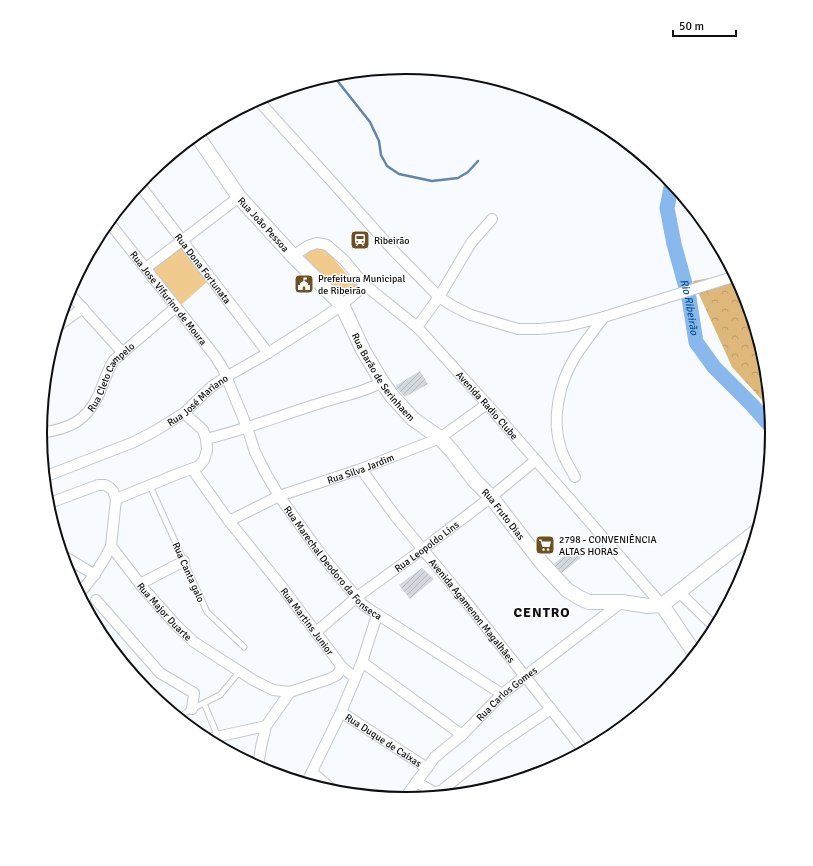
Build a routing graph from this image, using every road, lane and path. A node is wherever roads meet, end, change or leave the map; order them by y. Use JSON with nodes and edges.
{"nodes":[{"id":1,"x":262,"y":104,"type":"edge"},
{"id":2,"x":200,"y":139,"type":"edge"},
{"id":3,"x":143,"y":189,"type":"edge"},
{"id":4,"x":239,"y":197,"type":"junction"},
{"id":5,"x":492,"y":219,"type":"dead end"},
{"id":6,"x":112,"y":227,"type":"edge"},
{"id":7,"x":182,"y":241,"type":"junction"},
{"id":8,"x":293,"y":256,"type":"junction"},
{"id":9,"x":146,"y":268,"type":"junction"},
{"id":10,"x":731,"y":278,"type":"edge"},
{"id":11,"x":365,"y":285,"type":"junction"},
{"id":12,"x":73,"y":297,"type":"edge"},
{"id":13,"x":439,"y":297,"type":"junction"},
{"id":14,"x":342,"y":305,"type":"junction"},
{"id":15,"x":176,"y":307,"type":"junction"},
{"id":16,"x":83,"y":308,"type":"junction"},
{"id":17,"x":604,"y":317,"type":"junction"},
{"id":18,"x":65,"y":321,"type":"edge"},
{"id":19,"x":417,"y":327,"type":"junction"},
{"id":20,"x":122,"y":352,"type":"junction"},
{"id":21,"x":268,"y":353,"type":"junction"},
{"id":22,"x":226,"y":377,"type":"junction"},
{"id":23,"x":382,"y":382,"type":"junction"},
{"id":24,"x":487,"y":404,"type":"junction"},
{"id":25,"x":184,"y":413,"type":"junction"},
{"id":26,"x":247,"y":427,"type":"junction"},
{"id":27,"x":47,"y":432,"type":"edge"},
{"id":28,"x":440,"y":438,"type":"junction"},
{"id":29,"x":206,"y":439,"type":"junction"},
{"id":30,"x":536,"y":460,"type":"junction"},
{"id":31,"x":192,"y":469,"type":"junction"},
{"id":32,"x":362,"y":469,"type":"junction"},
{"id":33,"x":50,"y":475,"type":"edge"},
{"id":34,"x":575,"y":477,"type":"dead end"},
{"id":35,"x":150,"y":486,"type":"junction"},
{"id":36,"x":278,"y":496,"type":"junction"},
{"id":37,"x":491,"y":497,"type":"junction"},
{"id":38,"x":116,"y":499,"type":"junction"},
{"id":39,"x":54,"y":501,"type":"edge"},
{"id":40,"x":229,"y":521,"type":"junction"},
{"id":41,"x":751,"y":535,"type":"edge"},
{"id":42,"x":111,"y":546,"type":"junction"},
{"id":43,"x":422,"y":549,"type":"junction"},
{"id":44,"x":70,"y":560,"type":"edge"},
{"id":45,"x":184,"y":561,"type":"junction"},
{"id":46,"x":95,"y":575,"type":"junction"},
{"id":47,"x":140,"y":584,"type":"junction"},
{"id":48,"x":83,"y":589,"type":"edge"},
{"id":49,"x":679,"y":592,"type":"junction"},
{"id":50,"x":357,"y":596,"type":"junction"},
{"id":51,"x":96,"y":600,"type":"dead end"},
{"id":52,"x":622,"y":602,"type":"junction"},
{"id":53,"x":662,"y":604,"type":"junction"},
{"id":54,"x":377,"y":615,"type":"junction"},
{"id":55,"x":711,"y":623,"type":"edge"},
{"id":56,"x":316,"y":632,"type":"junction"},
{"id":57,"x":244,"y":647,"type":"dead end"},
{"id":58,"x":693,"y":651,"type":"edge"},
{"id":59,"x":362,"y":662,"type":"junction"},
{"id":60,"x":342,"y":667,"type":"junction"},
{"id":61,"x":240,"y":671,"type":"junction"},
{"id":62,"x":526,"y":677,"type":"junction"},
{"id":63,"x":355,"y":678,"type":"junction"},
{"id":64,"x":290,"y":692,"type":"junction"},
{"id":65,"x":502,"y":694,"type":"junction"},
{"id":66,"x":204,"y":703,"type":"junction"},
{"id":67,"x":192,"y":709,"type":"junction"},
{"id":68,"x":551,"y":709,"type":"junction"},
{"id":69,"x":340,"y":712,"type":"junction"},
{"id":70,"x":184,"y":715,"type":"edge"},
{"id":71,"x":266,"y":726,"type":"junction"},
{"id":72,"x":462,"y":735,"type":"junction"},
{"id":73,"x":218,"y":737,"type":"joint"},
{"id":74,"x":580,"y":747,"type":"edge"},
{"id":75,"x":259,"y":760,"type":"edge"},
{"id":76,"x":427,"y":768,"type":"junction"},
{"id":77,"x":312,"y":772,"type":"junction"},
{"id":78,"x":309,"y":779,"type":"edge"},
{"id":79,"x":416,"y":782,"type":"junction"},
{"id":80,"x":325,"y":783,"type":"edge"},
{"id":81,"x":442,"y":790,"type":"edge"},
{"id":82,"x":409,"y":792,"type":"edge"},
{"id":83,"x":433,"y":792,"type":"edge"}],
"edges":[{"from":1,"to":13,"type":"street"},
{"from":2,"to":4,"type":"street","name":"Rua João Pessoa"},
{"from":3,"to":7,"type":"street","name":"Rua Dona Fortunata"},
{"from":4,"to":7,"type":"street"},
{"from":4,"to":8,"type":"street","name":"Rua João Pessoa"},
{"from":5,"to":13,"type":"street"},
{"from":6,"to":9,"type":"street","name":"Rua Jose Vifurino de Moura"},
{"from":7,"to":9,"type":"street"},
{"from":7,"to":21,"type":"street","name":"Rua Dona Fortunata"},
{"from":8,"to":11,"type":"street","name":"Avenida Radio Clube"},
{"from":8,"to":14,"type":"street","name":"Rua João Pessoa"},
{"from":9,"to":15,"type":"street","name":"Rua Jose Vifurino de Moura"},
{"from":10,"to":17,"type":"street"},
{"from":11,"to":14,"type":"street","name":"Rua José Mariano"},
{"from":11,"to":19,"type":"street","name":"Avenida Radio Clube"},
{"from":12,"to":16,"type":"street"},
{"from":13,"to":17,"type":"street"},
{"from":13,"to":19,"type":"street"},
{"from":14,"to":21,"type":"street","name":"Rua José Mariano"},
{"from":14,"to":23,"type":"street","name":"Rua Barão de Serinhaem"},
{"from":15,"to":20,"type":"street","name":"Rua Cleto Campelo"},
{"from":15,"to":22,"type":"street","name":"Rua Jose Vifurino de Moura"},
{"from":16,"to":18,"type":"street"},
{"from":16,"to":20,"type":"street"},
{"from":17,"to":34,"type":"street"},
{"from":19,"to":24,"type":"street","name":"Avenida Radio Clube"},
{"from":20,"to":27,"type":"street","name":"Rua Cleto Campelo"},
{"from":21,"to":22,"type":"street","name":"Rua José Mariano"},
{"from":22,"to":25,"type":"street","name":"Rua José Mariano"},
{"from":22,"to":26,"type":"street","name":"Rua Marechal Deodoro da Fonseca"},
{"from":23,"to":26,"type":"street"},
{"from":23,"to":28,"type":"street","name":"Rua Barão de Serinhaem"},
{"from":24,"to":28,"type":"street","name":"Rua Silva Jardim"},
{"from":24,"to":30,"type":"street","name":"Avenida Radio Clube"},
{"from":25,"to":29,"type":"street"},
{"from":25,"to":33,"type":"street","name":"Rua José Mariano"},
{"from":26,"to":29,"type":"street"},
{"from":26,"to":36,"type":"street","name":"Rua Marechal Deodoro da Fonseca"},
{"from":28,"to":32,"type":"street","name":"Rua Silva Jardim"},
{"from":28,"to":37,"type":"street","name":"Rua Fruto Dias"},
{"from":29,"to":31,"type":"street"},
{"from":30,"to":37,"type":"street","name":"Rua Leopoldo Lins"},
{"from":30,"to":53,"type":"street","name":"Avenida Radio Clube"},
{"from":31,"to":35,"type":"street"},
{"from":31,"to":40,"type":"street","name":"Rua Martins Junior"},
{"from":32,"to":36,"type":"street","name":"Rua Silva Jardim"},
{"from":32,"to":43,"type":"street","name":"Avenida Agamenon Magalhães"},
{"from":35,"to":38,"type":"street"},
{"from":35,"to":45,"type":"lane","name":"Rua Canta galo"},
{"from":36,"to":40,"type":"street","name":"Rua Silva Jardim"},
{"from":36,"to":50,"type":"street","name":"Rua Marechal Deodoro da Fonseca"},
{"from":37,"to":43,"type":"street","name":"Rua Leopoldo Lins"},
{"from":37,"to":52,"type":"street","name":"Rua Fruto Dias"},
{"from":38,"to":39,"type":"street"},
{"from":38,"to":42,"type":"street"},
{"from":40,"to":56,"type":"street","name":"Rua Martins Junior"},
{"from":41,"to":49,"type":"street"},
{"from":42,"to":46,"type":"street"},
{"from":42,"to":47,"type":"street","name":"Rua Major Duarte"},
{"from":43,"to":50,"type":"street","name":"Rua Leopoldo Lins"},
{"from":43,"to":62,"type":"street","name":"Avenida Agamenon Magalhães"},
{"from":44,"to":46,"type":"street"},
{"from":45,"to":47,"type":"street"},
{"from":45,"to":57,"type":"lane","name":"Rua Canta galo"},
{"from":46,"to":48,"type":"street"},
{"from":47,"to":61,"type":"street","name":"Rua Major Duarte"},
{"from":49,"to":53,"type":"street"},
{"from":49,"to":55,"type":"street"},
{"from":50,"to":54,"type":"street","name":"Rua Marechal Deodoro da Fonseca"},
{"from":50,"to":56,"type":"street","name":"Rua Leopoldo Lins"},
{"from":51,"to":67,"type":"street"},
{"from":52,"to":53,"type":"street","name":"Rua Fruto Dias"},
{"from":52,"to":62,"type":"street","name":"Rua Carlos Gomes"},
{"from":53,"to":58,"type":"street"},
{"from":54,"to":59,"type":"street"},
{"from":54,"to":65,"type":"street","name":"Rua Marechal Deodoro da Fonseca"},
{"from":56,"to":60,"type":"street","name":"Rua Martins Junior"},
{"from":59,"to":63,"type":"street"},
{"from":59,"to":72,"type":"street"},
{"from":60,"to":63,"type":"street","name":"Rua Martins Junior"},
{"from":60,"to":64,"type":"street","name":"Rua Major Duarte"},
{"from":61,"to":64,"type":"street","name":"Rua Major Duarte"},
{"from":61,"to":66,"type":"lane"},
{"from":62,"to":65,"type":"street","name":"Rua Carlos Gomes"},
{"from":62,"to":68,"type":"street","name":"Avenida Agamenon Magalhães"},
{"from":63,"to":69,"type":"street"},
{"from":64,"to":71,"type":"street"},
{"from":65,"to":72,"type":"street","name":"Rua Carlos Gomes"},
{"from":66,"to":67,"type":"lane"},
{"from":66,"to":73,"type":"lane"},
{"from":67,"to":70,"type":"lane"},
{"from":68,"to":74,"type":"street","name":"Avenida Agamenon Magalhães"},
{"from":68,"to":81,"type":"street"},
{"from":69,"to":76,"type":"street","name":"Rua Duque de Caixas"},
{"from":69,"to":77,"type":"street"},
{"from":71,"to":73,"type":"street"},
{"from":71,"to":75,"type":"street"},
{"from":72,"to":76,"type":"street","name":"Rua Carlos Gomes"},
{"from":76,"to":79,"type":"street","name":"Rua Carlos Gomes"},
{"from":77,"to":78,"type":"street"},
{"from":77,"to":80,"type":"street"},
{"from":79,"to":82,"type":"street","name":"Rua Carlos Gomes"},
{"from":79,"to":83,"type":"street"}]}
